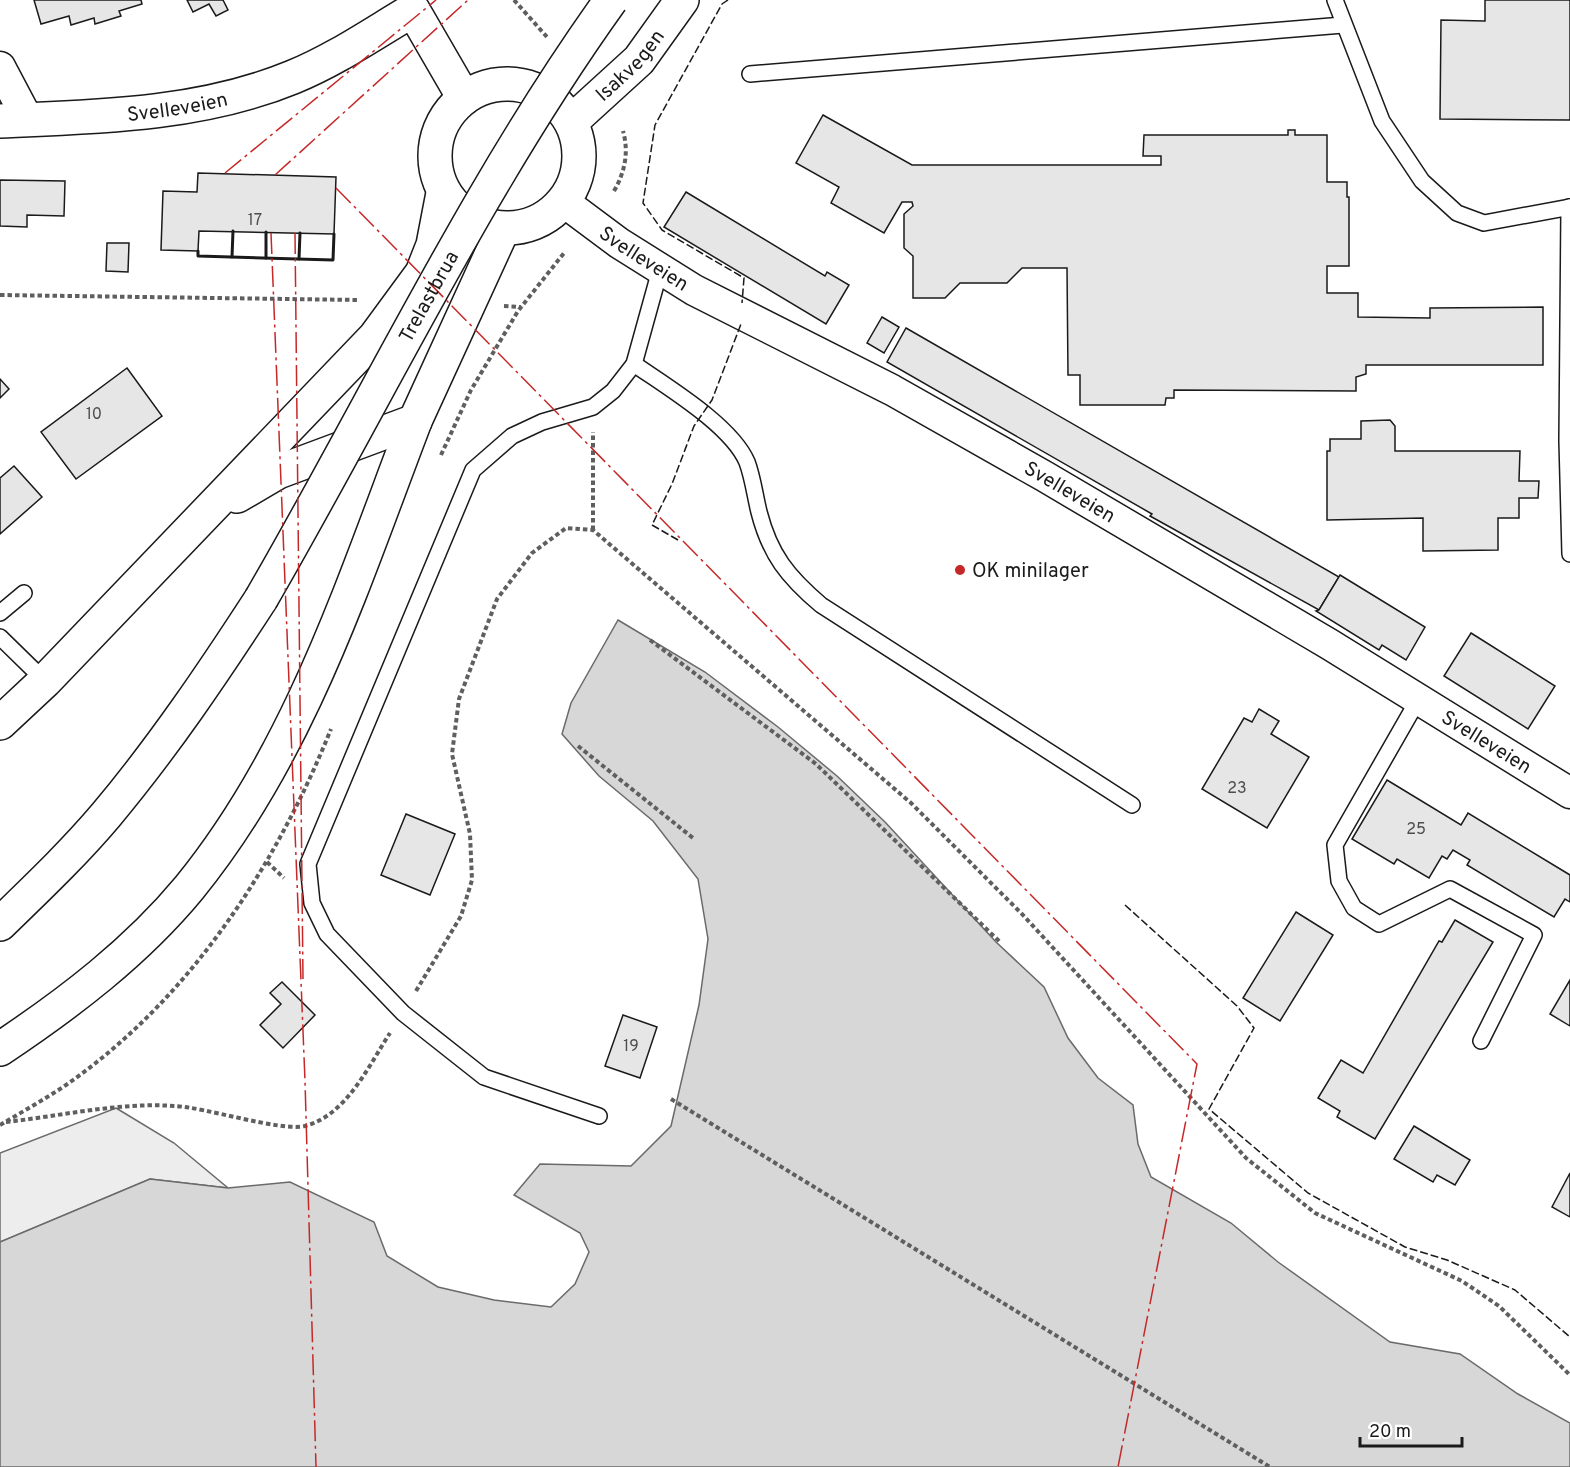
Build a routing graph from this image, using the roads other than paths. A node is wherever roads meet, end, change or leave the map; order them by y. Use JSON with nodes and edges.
{"nodes":[{"id":1,"x":611,"y":0,"type":"edge"},
{"id":2,"x":682,"y":0,"type":"edge"},
{"id":3,"x":1335,"y":0,"type":"edge"},
{"id":4,"x":414,"y":3,"type":"edge"},
{"id":5,"x":1343,"y":25,"type":"junction"},
{"id":6,"x":0,"y":67,"type":"edge"},
{"id":7,"x":750,"y":74,"type":"dead end"},
{"id":8,"x":464,"y":98,"type":"junction"},
{"id":9,"x":14,"y":120,"type":"edge"},
{"id":10,"x":571,"y":122,"type":"junction"},
{"id":11,"x":443,"y":193,"type":"junction"},
{"id":12,"x":564,"y":202,"type":"junction"},
{"id":13,"x":1570,"y":207,"type":"edge"},
{"id":14,"x":503,"y":229,"type":"junction"},
{"id":15,"x":660,"y":270,"type":"junction"},
{"id":16,"x":634,"y":364,"type":"junction"},
{"id":17,"x":415,"y":421,"type":"junction"},
{"id":18,"x":208,"y":509,"type":"junction"},
{"id":19,"x":1570,"y":554,"type":"edge"},
{"id":20,"x":24,"y":593,"type":"dead end"},
{"id":21,"x":0,"y":613,"type":"edge"},
{"id":22,"x":0,"y":637,"type":"edge"},
{"id":23,"x":45,"y":681,"type":"junction"},
{"id":24,"x":1418,"y":700,"type":"junction"},
{"id":25,"x":0,"y":723,"type":"edge"},
{"id":26,"x":1570,"y":793,"type":"edge"},
{"id":27,"x":1132,"y":805,"type":"dead end"},
{"id":28,"x":0,"y":924,"type":"edge"},
{"id":29,"x":1480,"y":1041,"type":"dead end"},
{"id":30,"x":0,"y":1049,"type":"edge"},
{"id":31,"x":598,"y":1116,"type":"dead end"}],
"edges":[{"from":1,"to":28,"type":"main road","name":"Trelastbrua","bridge":true},
{"from":2,"to":10,"type":"main road","name":"Isakvegen"},
{"from":3,"to":5,"type":"lane"},
{"from":4,"to":8,"type":"main road","name":"Svelleveien"},
{"from":4,"to":9,"type":"main road","name":"Svelleveien"},
{"from":5,"to":7,"type":"lane"},
{"from":5,"to":13,"type":"lane"},
{"from":6,"to":9,"type":"street"},
{"from":8,"to":10,"type":"main road"},
{"from":8,"to":11,"type":"main road"},
{"from":10,"to":12,"type":"main road"},
{"from":11,"to":14,"type":"main road"},
{"from":11,"to":18,"type":"main road"},
{"from":12,"to":14,"type":"main road"},
{"from":12,"to":15,"type":"street","name":"Svelleveien"},
{"from":13,"to":19,"type":"lane"},
{"from":14,"to":17,"type":"main road"},
{"from":15,"to":16,"type":"lane"},
{"from":15,"to":24,"type":"street","name":"Svelleveien"},
{"from":16,"to":27,"type":"lane"},
{"from":16,"to":31,"type":"lane"},
{"from":17,"to":18,"type":"main road"},
{"from":17,"to":30,"type":"main road"},
{"from":18,"to":23,"type":"main road"},
{"from":20,"to":21,"type":"lane"},
{"from":22,"to":23,"type":"lane"},
{"from":23,"to":25,"type":"main road"},
{"from":24,"to":26,"type":"street","name":"Svelleveien"},
{"from":24,"to":29,"type":"lane"}]}
